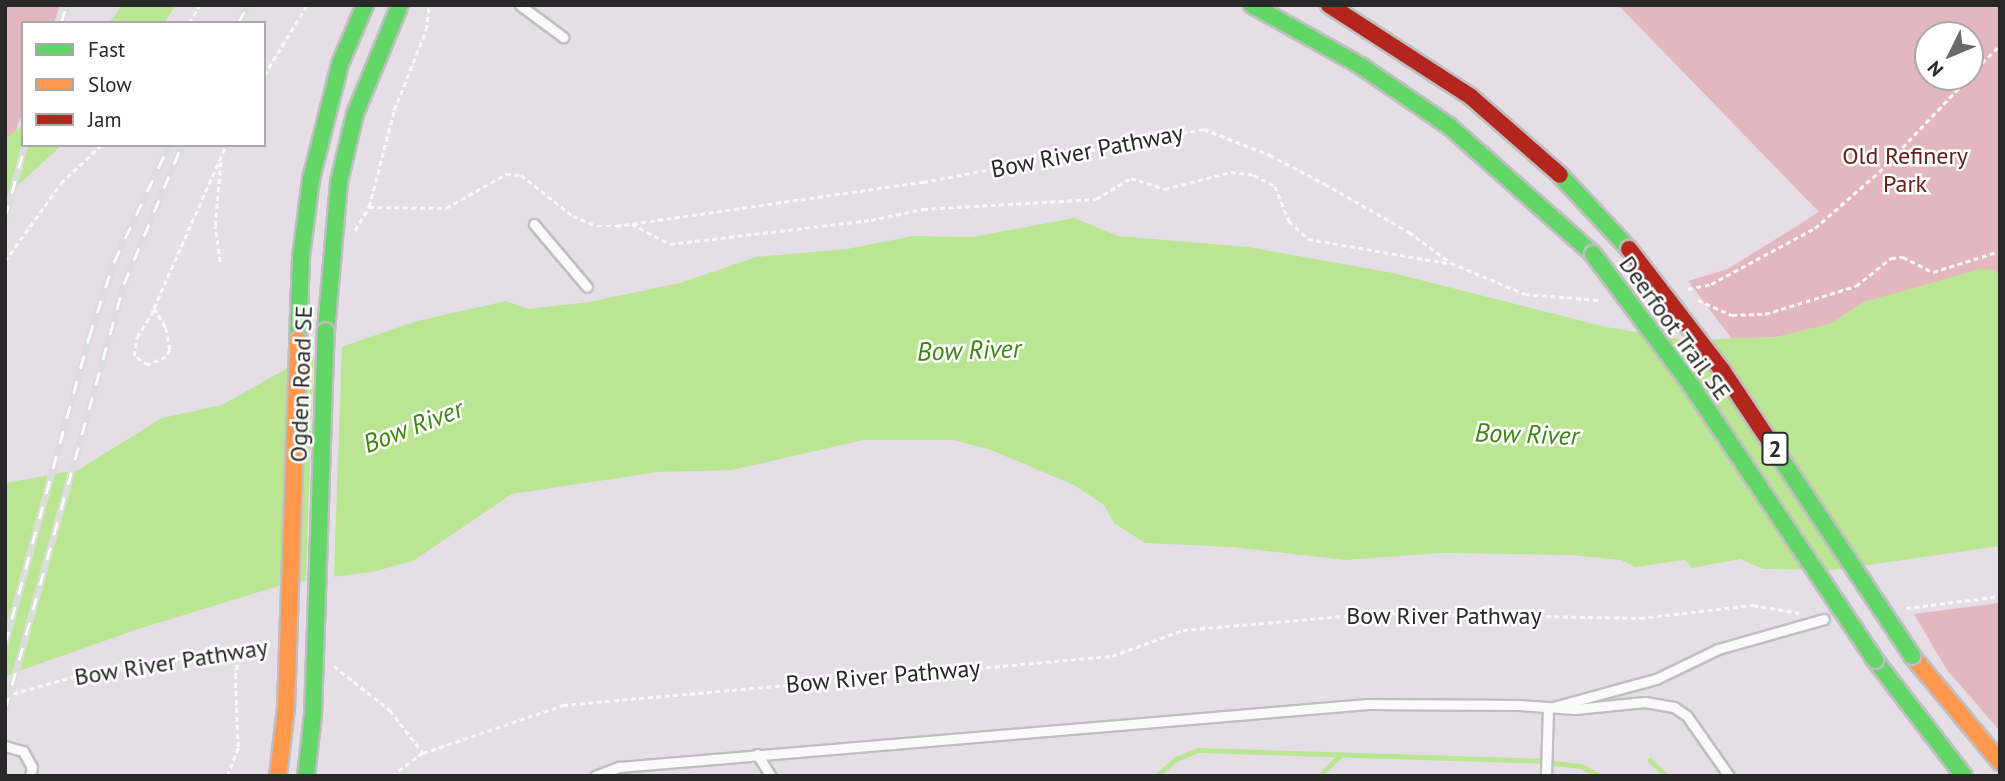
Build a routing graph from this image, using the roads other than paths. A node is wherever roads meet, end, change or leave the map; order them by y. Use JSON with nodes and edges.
{"nodes":[{"id":1,"x":365,"y":5,"type":"edge"},
{"id":2,"x":400,"y":5,"type":"edge"},
{"id":3,"x":520,"y":5,"type":"edge"},
{"id":4,"x":1252,"y":5,"type":"edge"},
{"id":5,"x":1329,"y":5,"type":"edge"},
{"id":6,"x":563,"y":37,"type":"dead end"},
{"id":7,"x":534,"y":224,"type":"dead end"},
{"id":8,"x":587,"y":287,"type":"dead end"},
{"id":9,"x":1824,"y":619,"type":"dead end"},
{"id":10,"x":1548,"y":709,"type":"junction"},
{"id":11,"x":5,"y":746,"type":"edge"},
{"id":12,"x":757,"y":754,"type":"junction"},
{"id":13,"x":2000,"y":762,"type":"edge"},
{"id":14,"x":30,"y":776,"type":"edge"},
{"id":15,"x":278,"y":776,"type":"edge"},
{"id":16,"x":306,"y":776,"type":"edge"},
{"id":17,"x":596,"y":776,"type":"edge"},
{"id":18,"x":771,"y":776,"type":"edge"},
{"id":19,"x":1546,"y":776,"type":"edge"},
{"id":20,"x":1729,"y":776,"type":"edge"},
{"id":21,"x":1964,"y":776,"type":"edge"}],
"edges":[{"from":1,"to":15,"type":"main road","name":"Ogden Road SE","bridge":true},
{"from":2,"to":16,"type":"main road","name":"Ogden Road SE","bridge":true},
{"from":3,"to":6,"type":"lane"},
{"from":4,"to":21,"type":"main road","name":"Deerfoot Trail SE","number":"2","bridge":true},
{"from":5,"to":13,"type":"main road","name":"Deerfoot Trail SE","number":"2","bridge":true},
{"from":7,"to":8,"type":"lane"},
{"from":9,"to":10,"type":"lane"},
{"from":10,"to":12,"type":"lane"},
{"from":10,"to":19,"type":"lane"},
{"from":10,"to":20,"type":"lane"},
{"from":11,"to":14,"type":"lane"},
{"from":12,"to":17,"type":"lane"},
{"from":12,"to":18,"type":"lane"}]}
